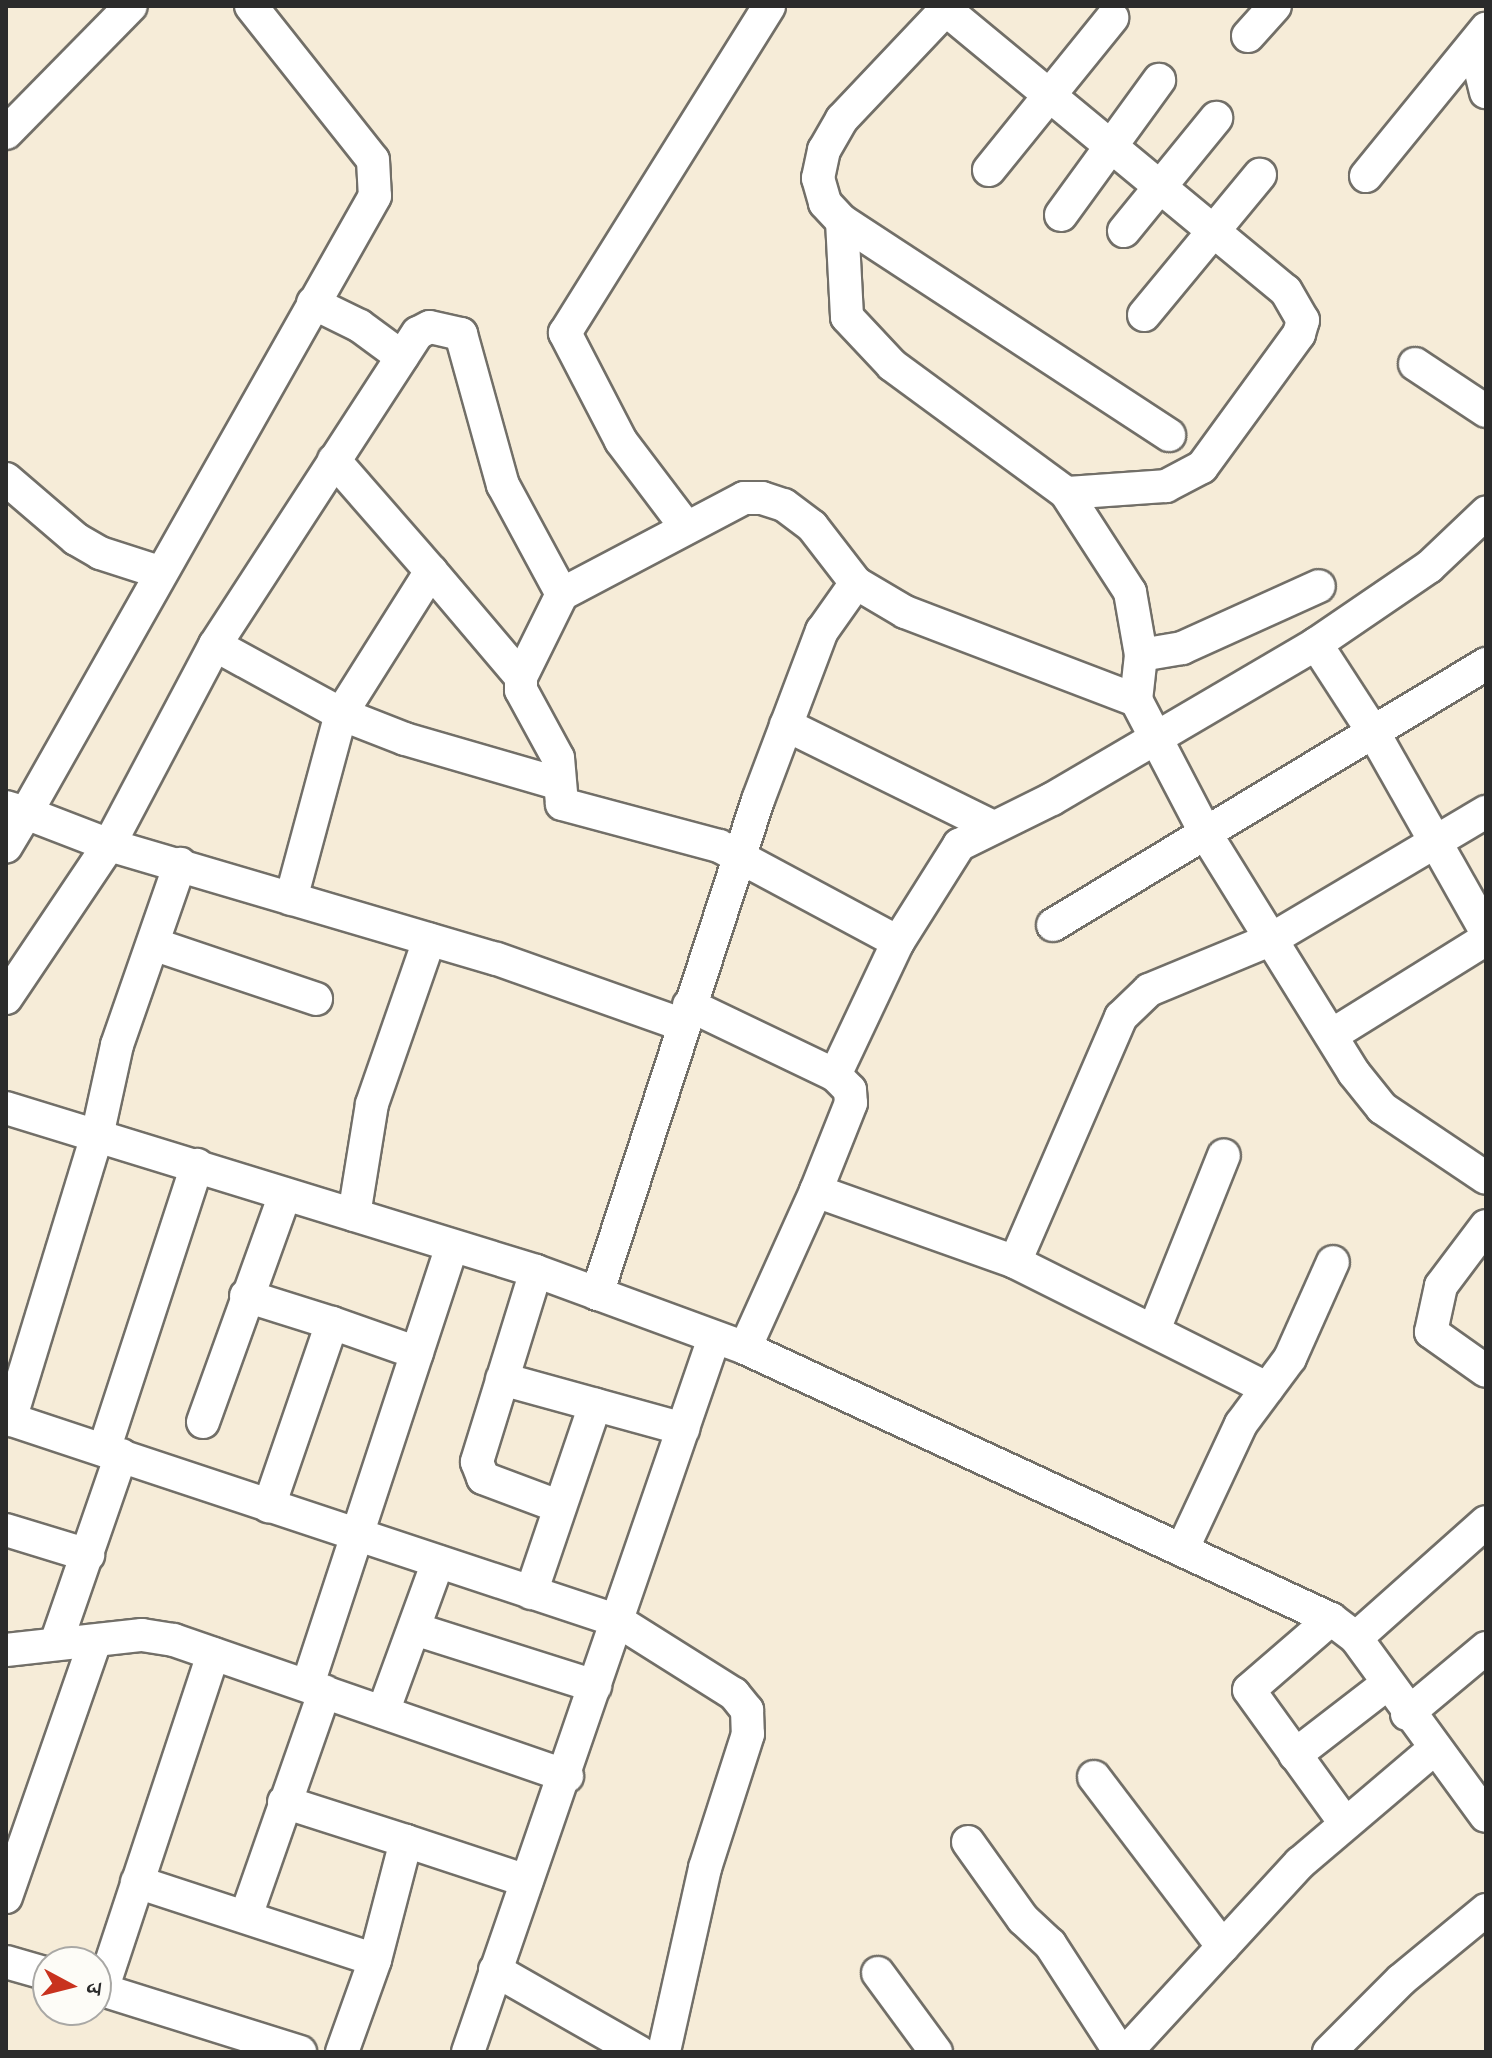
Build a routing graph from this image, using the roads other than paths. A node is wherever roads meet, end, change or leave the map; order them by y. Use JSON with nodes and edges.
{"nodes":[{"id":1,"x":131,"y":6,"type":"edge"},
{"id":2,"x":251,"y":6,"type":"edge"},
{"id":3,"x":769,"y":6,"type":"edge"},
{"id":4,"x":1275,"y":6,"type":"edge"},
{"id":5,"x":947,"y":8,"type":"edge"},
{"id":6,"x":1112,"y":18,"type":"dead end"},
{"id":7,"x":1486,"y":29,"type":"edge"},
{"id":8,"x":1248,"y":36,"type":"dead end"},
{"id":9,"x":1486,"y":51,"type":"edge"},
{"id":10,"x":1159,"y":80,"type":"dead end"},
{"id":11,"x":1486,"y":92,"type":"edge"},
{"id":12,"x":1047,"y":95,"type":"junction"},
{"id":13,"x":1216,"y":118,"type":"dead end"},
{"id":14,"x":6,"y":133,"type":"edge"},
{"id":15,"x":1107,"y":146,"type":"junction"},
{"id":16,"x":989,"y":170,"type":"dead end"},
{"id":17,"x":1260,"y":175,"type":"dead end"},
{"id":18,"x":1366,"y":176,"type":"dead end"},
{"id":19,"x":1159,"y":189,"type":"junction"},
{"id":20,"x":1061,"y":215,"type":"dead end"},
{"id":21,"x":842,"y":221,"type":"junction"},
{"id":22,"x":1124,"y":231,"type":"dead end"},
{"id":23,"x":1213,"y":234,"type":"junction"},
{"id":24,"x":313,"y":303,"type":"junction"},
{"id":25,"x":1144,"y":315,"type":"dead end"},
{"id":26,"x":402,"y":357,"type":"junction"},
{"id":27,"x":1415,"y":364,"type":"dead end"},
{"id":28,"x":1486,"y":411,"type":"edge"},
{"id":29,"x":1169,"y":435,"type":"dead end"},
{"id":30,"x":334,"y":460,"type":"junction"},
{"id":31,"x":6,"y":479,"type":"edge"},
{"id":32,"x":1066,"y":493,"type":"junction"},
{"id":33,"x":1486,"y":513,"type":"edge"},
{"id":34,"x":686,"y":527,"type":"junction"},
{"id":35,"x":431,"y":571,"type":"junction"},
{"id":36,"x":159,"y":572,"type":"junction"},
{"id":37,"x":856,"y":583,"type":"junction"},
{"id":38,"x":1319,"y":586,"type":"dead end"},
{"id":39,"x":562,"y":594,"type":"junction"},
{"id":40,"x":1316,"y":644,"type":"junction"},
{"id":41,"x":215,"y":645,"type":"junction"},
{"id":42,"x":1141,"y":655,"type":"junction"},
{"id":43,"x":1486,"y":664,"type":"edge"},
{"id":44,"x":521,"y":677,"type":"junction"},
{"id":45,"x":1136,"y":700,"type":"junction"},
{"id":46,"x":341,"y":714,"type":"junction"},
{"id":47,"x":786,"y":725,"type":"junction"},
{"id":48,"x":1375,"y":735,"type":"junction"},
{"id":49,"x":1154,"y":739,"type":"junction"},
{"id":50,"x":560,"y":784,"type":"junction"},
{"id":51,"x":16,"y":810,"type":"edge"},
{"id":52,"x":1486,"y":812,"type":"edge"},
{"id":53,"x":993,"y":827,"type":"junction"},
{"id":54,"x":1207,"y":836,"type":"junction"},
{"id":55,"x":1438,"y":843,"type":"junction"},
{"id":56,"x":109,"y":845,"type":"junction"},
{"id":57,"x":6,"y":846,"type":"edge"},
{"id":58,"x":738,"y":857,"type":"junction"},
{"id":59,"x":180,"y":864,"type":"junction"},
{"id":60,"x":291,"y":899,"type":"junction"},
{"id":61,"x":1053,"y":925,"type":"dead end"},
{"id":62,"x":1486,"y":931,"type":"edge"},
{"id":63,"x":1486,"y":939,"type":"edge"},
{"id":64,"x":429,"y":940,"type":"junction"},
{"id":65,"x":1270,"y":940,"type":"junction"},
{"id":66,"x":898,"y":942,"type":"junction"},
{"id":67,"x":153,"y":944,"type":"junction"},
{"id":68,"x":6,"y":998,"type":"edge"},
{"id":69,"x":316,"y":999,"type":"dead end"},
{"id":70,"x":686,"y":1015,"type":"junction"},
{"id":71,"x":1332,"y":1035,"type":"junction"},
{"id":72,"x":835,"y":1075,"type":"junction"},
{"id":73,"x":6,"y":1108,"type":"edge"},
{"id":74,"x":97,"y":1136,"type":"junction"},
{"id":75,"x":1224,"y":1155,"type":"dead end"},
{"id":76,"x":197,"y":1165,"type":"junction"},
{"id":77,"x":1486,"y":1178,"type":"edge"},
{"id":78,"x":816,"y":1191,"type":"junction"},
{"id":79,"x":285,"y":1194,"type":"junction"},
{"id":80,"x":354,"y":1215,"type":"junction"},
{"id":81,"x":1486,"y":1226,"type":"edge"},
{"id":82,"x":452,"y":1246,"type":"junction"},
{"id":83,"x":1015,"y":1262,"type":"junction"},
{"id":84,"x":1333,"y":1262,"type":"dead end"},
{"id":85,"x":536,"y":1271,"type":"junction"},
{"id":86,"x":597,"y":1294,"type":"junction"},
{"id":87,"x":246,"y":1296,"type":"junction"},
{"id":88,"x":332,"y":1323,"type":"junction"},
{"id":89,"x":1154,"y":1330,"type":"junction"},
{"id":90,"x":714,"y":1338,"type":"junction"},
{"id":91,"x":745,"y":1348,"type":"junction"},
{"id":92,"x":417,"y":1353,"type":"junction"},
{"id":93,"x":1486,"y":1371,"type":"edge"},
{"id":94,"x":502,"y":1379,"type":"junction"},
{"id":95,"x":1267,"y":1388,"type":"junction"},
{"id":96,"x":595,"y":1405,"type":"junction"},
{"id":97,"x":8,"y":1419,"type":"edge"},
{"id":98,"x":203,"y":1422,"type":"dead end"},
{"id":99,"x":683,"y":1429,"type":"junction"},
{"id":100,"x":112,"y":1453,"type":"junction"},
{"id":101,"x":269,"y":1506,"type":"junction"},
{"id":102,"x":560,"y":1507,"type":"junction"},
{"id":103,"x":1486,"y":1522,"type":"edge"},
{"id":104,"x":6,"y":1530,"type":"edge"},
{"id":105,"x":357,"y":1536,"type":"junction"},
{"id":106,"x":1182,"y":1550,"type":"junction"},
{"id":107,"x":88,"y":1555,"type":"junction"},
{"id":108,"x":438,"y":1562,"type":"junction"},
{"id":109,"x":531,"y":1593,"type":"junction"},
{"id":110,"x":618,"y":1621,"type":"junction"},
{"id":111,"x":1343,"y":1628,"type":"junction"},
{"id":112,"x":415,"y":1629,"type":"junction"},
{"id":113,"x":95,"y":1642,"type":"junction"},
{"id":114,"x":56,"y":1643,"type":"junction"},
{"id":115,"x":1486,"y":1648,"type":"edge"},
{"id":116,"x":6,"y":1650,"type":"edge"},
{"id":117,"x":213,"y":1654,"type":"junction"},
{"id":118,"x":1387,"y":1684,"type":"junction"},
{"id":119,"x":595,"y":1686,"type":"junction"},
{"id":120,"x":316,"y":1687,"type":"junction"},
{"id":121,"x":383,"y":1712,"type":"junction"},
{"id":122,"x":1407,"y":1714,"type":"junction"},
{"id":123,"x":1434,"y":1749,"type":"junction"},
{"id":124,"x":1295,"y":1755,"type":"junction"},
{"id":125,"x":567,"y":1776,"type":"junction"},
{"id":126,"x":1094,"y":1777,"type":"dead end"},
{"id":127,"x":284,"y":1802,"type":"junction"},
{"id":128,"x":1486,"y":1816,"type":"edge"},
{"id":129,"x":1345,"y":1823,"type":"junction"},
{"id":130,"x":406,"y":1841,"type":"junction"},
{"id":131,"x":968,"y":1842,"type":"dead end"},
{"id":132,"x":527,"y":1881,"type":"junction"},
{"id":133,"x":137,"y":1882,"type":"junction"},
{"id":134,"x":6,"y":1897,"type":"edge"},
{"id":135,"x":1486,"y":1910,"type":"edge"},
{"id":136,"x":246,"y":1916,"type":"junction"},
{"id":137,"x":1223,"y":1947,"type":"junction"},
{"id":138,"x":112,"y":1952,"type":"edge"},
{"id":139,"x":375,"y":1960,"type":"junction"},
{"id":140,"x":6,"y":1962,"type":"edge"},
{"id":141,"x":32,"y":1969,"type":"edge"},
{"id":142,"x":495,"y":1970,"type":"junction"},
{"id":143,"x":878,"y":1973,"type":"dead end"},
{"id":144,"x":112,"y":1993,"type":"edge"},
{"id":145,"x":300,"y":2052,"type":"edge"},
{"id":146,"x":342,"y":2052,"type":"edge"},
{"id":147,"x":468,"y":2052,"type":"edge"},
{"id":148,"x":639,"y":2052,"type":"edge"},
{"id":149,"x":664,"y":2052,"type":"edge"},
{"id":150,"x":936,"y":2052,"type":"edge"},
{"id":151,"x":1123,"y":2052,"type":"edge"},
{"id":152,"x":1329,"y":2052,"type":"edge"}],
"edges":[{"from":1,"to":14,"type":"street"},
{"from":2,"to":24,"type":"street"},
{"from":3,"to":34,"type":"street"},
{"from":4,"to":8,"type":"street"},
{"from":5,"to":12,"type":"street"},
{"from":5,"to":21,"type":"street"},
{"from":6,"to":12,"type":"street"},
{"from":7,"to":18,"type":"street"},
{"from":9,"to":11,"type":"street"},
{"from":10,"to":15,"type":"street"},
{"from":12,"to":15,"type":"street"},
{"from":12,"to":16,"type":"street"},
{"from":13,"to":19,"type":"street"},
{"from":15,"to":19,"type":"street"},
{"from":15,"to":20,"type":"street"},
{"from":17,"to":23,"type":"street"},
{"from":19,"to":22,"type":"street"},
{"from":19,"to":23,"type":"street"},
{"from":21,"to":29,"type":"street"},
{"from":21,"to":32,"type":"street"},
{"from":23,"to":25,"type":"street"},
{"from":23,"to":32,"type":"street"},
{"from":24,"to":26,"type":"street"},
{"from":24,"to":36,"type":"street"},
{"from":26,"to":30,"type":"street"},
{"from":26,"to":39,"type":"street"},
{"from":27,"to":28,"type":"street"},
{"from":30,"to":35,"type":"street"},
{"from":30,"to":41,"type":"street"},
{"from":31,"to":36,"type":"street"},
{"from":32,"to":42,"type":"street"},
{"from":33,"to":40,"type":"street"},
{"from":34,"to":37,"type":"street"},
{"from":34,"to":39,"type":"street"},
{"from":35,"to":44,"type":"street"},
{"from":35,"to":46,"type":"street"},
{"from":36,"to":51,"type":"street"},
{"from":37,"to":45,"type":"street"},
{"from":37,"to":47,"type":"street"},
{"from":38,"to":42,"type":"street"},
{"from":39,"to":44,"type":"street"},
{"from":40,"to":48,"type":"street"},
{"from":40,"to":49,"type":"street"},
{"from":41,"to":46,"type":"street"},
{"from":41,"to":56,"type":"street"},
{"from":42,"to":45,"type":"street"},
{"from":43,"to":48,"type":"street"},
{"from":44,"to":50,"type":"street"},
{"from":45,"to":49,"type":"street"},
{"from":46,"to":50,"type":"street"},
{"from":46,"to":60,"type":"street"},
{"from":47,"to":53,"type":"street"},
{"from":47,"to":58,"type":"street"},
{"from":48,"to":54,"type":"street"},
{"from":48,"to":55,"type":"street"},
{"from":49,"to":53,"type":"street"},
{"from":49,"to":54,"type":"street"},
{"from":50,"to":58,"type":"street"},
{"from":51,"to":56,"type":"street"},
{"from":51,"to":57,"type":"street"},
{"from":52,"to":55,"type":"street"},
{"from":53,"to":66,"type":"street"},
{"from":54,"to":61,"type":"street"},
{"from":54,"to":65,"type":"street"},
{"from":55,"to":62,"type":"street"},
{"from":55,"to":65,"type":"street"},
{"from":56,"to":59,"type":"street"},
{"from":56,"to":68,"type":"street"},
{"from":58,"to":66,"type":"street"},
{"from":58,"to":70,"type":"street"},
{"from":59,"to":60,"type":"street"},
{"from":59,"to":67,"type":"street"},
{"from":60,"to":64,"type":"street"},
{"from":63,"to":71,"type":"street"},
{"from":64,"to":70,"type":"street"},
{"from":64,"to":80,"type":"street"},
{"from":65,"to":71,"type":"street"},
{"from":65,"to":83,"type":"street"},
{"from":66,"to":72,"type":"street"},
{"from":67,"to":69,"type":"street"},
{"from":67,"to":74,"type":"street"},
{"from":70,"to":72,"type":"street"},
{"from":70,"to":86,"type":"street"},
{"from":71,"to":77,"type":"street"},
{"from":72,"to":78,"type":"street"},
{"from":73,"to":74,"type":"street"},
{"from":74,"to":76,"type":"street"},
{"from":74,"to":97,"type":"street"},
{"from":75,"to":89,"type":"street"},
{"from":76,"to":79,"type":"street"},
{"from":76,"to":100,"type":"street"},
{"from":78,"to":83,"type":"street"},
{"from":78,"to":91,"type":"street"},
{"from":79,"to":80,"type":"street"},
{"from":79,"to":87,"type":"street"},
{"from":80,"to":82,"type":"street"},
{"from":81,"to":93,"type":"street"},
{"from":82,"to":85,"type":"street"},
{"from":82,"to":92,"type":"street"},
{"from":83,"to":89,"type":"street"},
{"from":84,"to":95,"type":"street"},
{"from":85,"to":86,"type":"street"},
{"from":85,"to":94,"type":"street"},
{"from":86,"to":90,"type":"street"},
{"from":87,"to":88,"type":"street"},
{"from":87,"to":98,"type":"street"},
{"from":88,"to":92,"type":"street"},
{"from":88,"to":101,"type":"street"},
{"from":89,"to":95,"type":"street"},
{"from":90,"to":91,"type":"street"},
{"from":90,"to":99,"type":"street"},
{"from":91,"to":106,"type":"street"},
{"from":92,"to":105,"type":"street"},
{"from":94,"to":96,"type":"street"},
{"from":94,"to":102,"type":"street"},
{"from":95,"to":106,"type":"street"},
{"from":96,"to":99,"type":"street"},
{"from":96,"to":102,"type":"street"},
{"from":97,"to":100,"type":"street"},
{"from":99,"to":110,"type":"street"},
{"from":100,"to":101,"type":"street"},
{"from":100,"to":107,"type":"street"},
{"from":101,"to":105,"type":"street"},
{"from":102,"to":109,"type":"street"},
{"from":103,"to":111,"type":"street"},
{"from":104,"to":107,"type":"street"},
{"from":105,"to":108,"type":"street"},
{"from":105,"to":120,"type":"street"},
{"from":106,"to":111,"type":"street"},
{"from":107,"to":114,"type":"street"},
{"from":108,"to":109,"type":"street"},
{"from":108,"to":112,"type":"street"},
{"from":109,"to":110,"type":"street"},
{"from":110,"to":119,"type":"street"},
{"from":110,"to":149,"type":"street"},
{"from":111,"to":118,"type":"street"},
{"from":111,"to":124,"type":"street"},
{"from":112,"to":119,"type":"street"},
{"from":112,"to":121,"type":"street"},
{"from":113,"to":114,"type":"street"},
{"from":113,"to":117,"type":"street"},
{"from":113,"to":134,"type":"street"},
{"from":114,"to":116,"type":"street"},
{"from":115,"to":122,"type":"street"},
{"from":117,"to":120,"type":"street"},
{"from":117,"to":133,"type":"street"},
{"from":118,"to":122,"type":"street"},
{"from":118,"to":124,"type":"street"},
{"from":119,"to":125,"type":"street"},
{"from":120,"to":121,"type":"street"},
{"from":120,"to":127,"type":"street"},
{"from":121,"to":125,"type":"street"},
{"from":122,"to":123,"type":"street"},
{"from":123,"to":128,"type":"street"},
{"from":123,"to":129,"type":"street"},
{"from":124,"to":129,"type":"street"},
{"from":125,"to":132,"type":"street"},
{"from":126,"to":137,"type":"street"},
{"from":127,"to":130,"type":"street"},
{"from":127,"to":136,"type":"street"},
{"from":129,"to":137,"type":"street"},
{"from":130,"to":132,"type":"street"},
{"from":130,"to":139,"type":"street"},
{"from":131,"to":151,"type":"street"},
{"from":132,"to":142,"type":"street"},
{"from":133,"to":136,"type":"street"},
{"from":133,"to":138,"type":"street"},
{"from":135,"to":152,"type":"street"},
{"from":136,"to":139,"type":"street"},
{"from":137,"to":151,"type":"street"},
{"from":139,"to":146,"type":"street"},
{"from":140,"to":141,"type":"street"},
{"from":142,"to":147,"type":"street"},
{"from":142,"to":148,"type":"street"},
{"from":143,"to":150,"type":"street"},
{"from":144,"to":145,"type":"street"}]}
